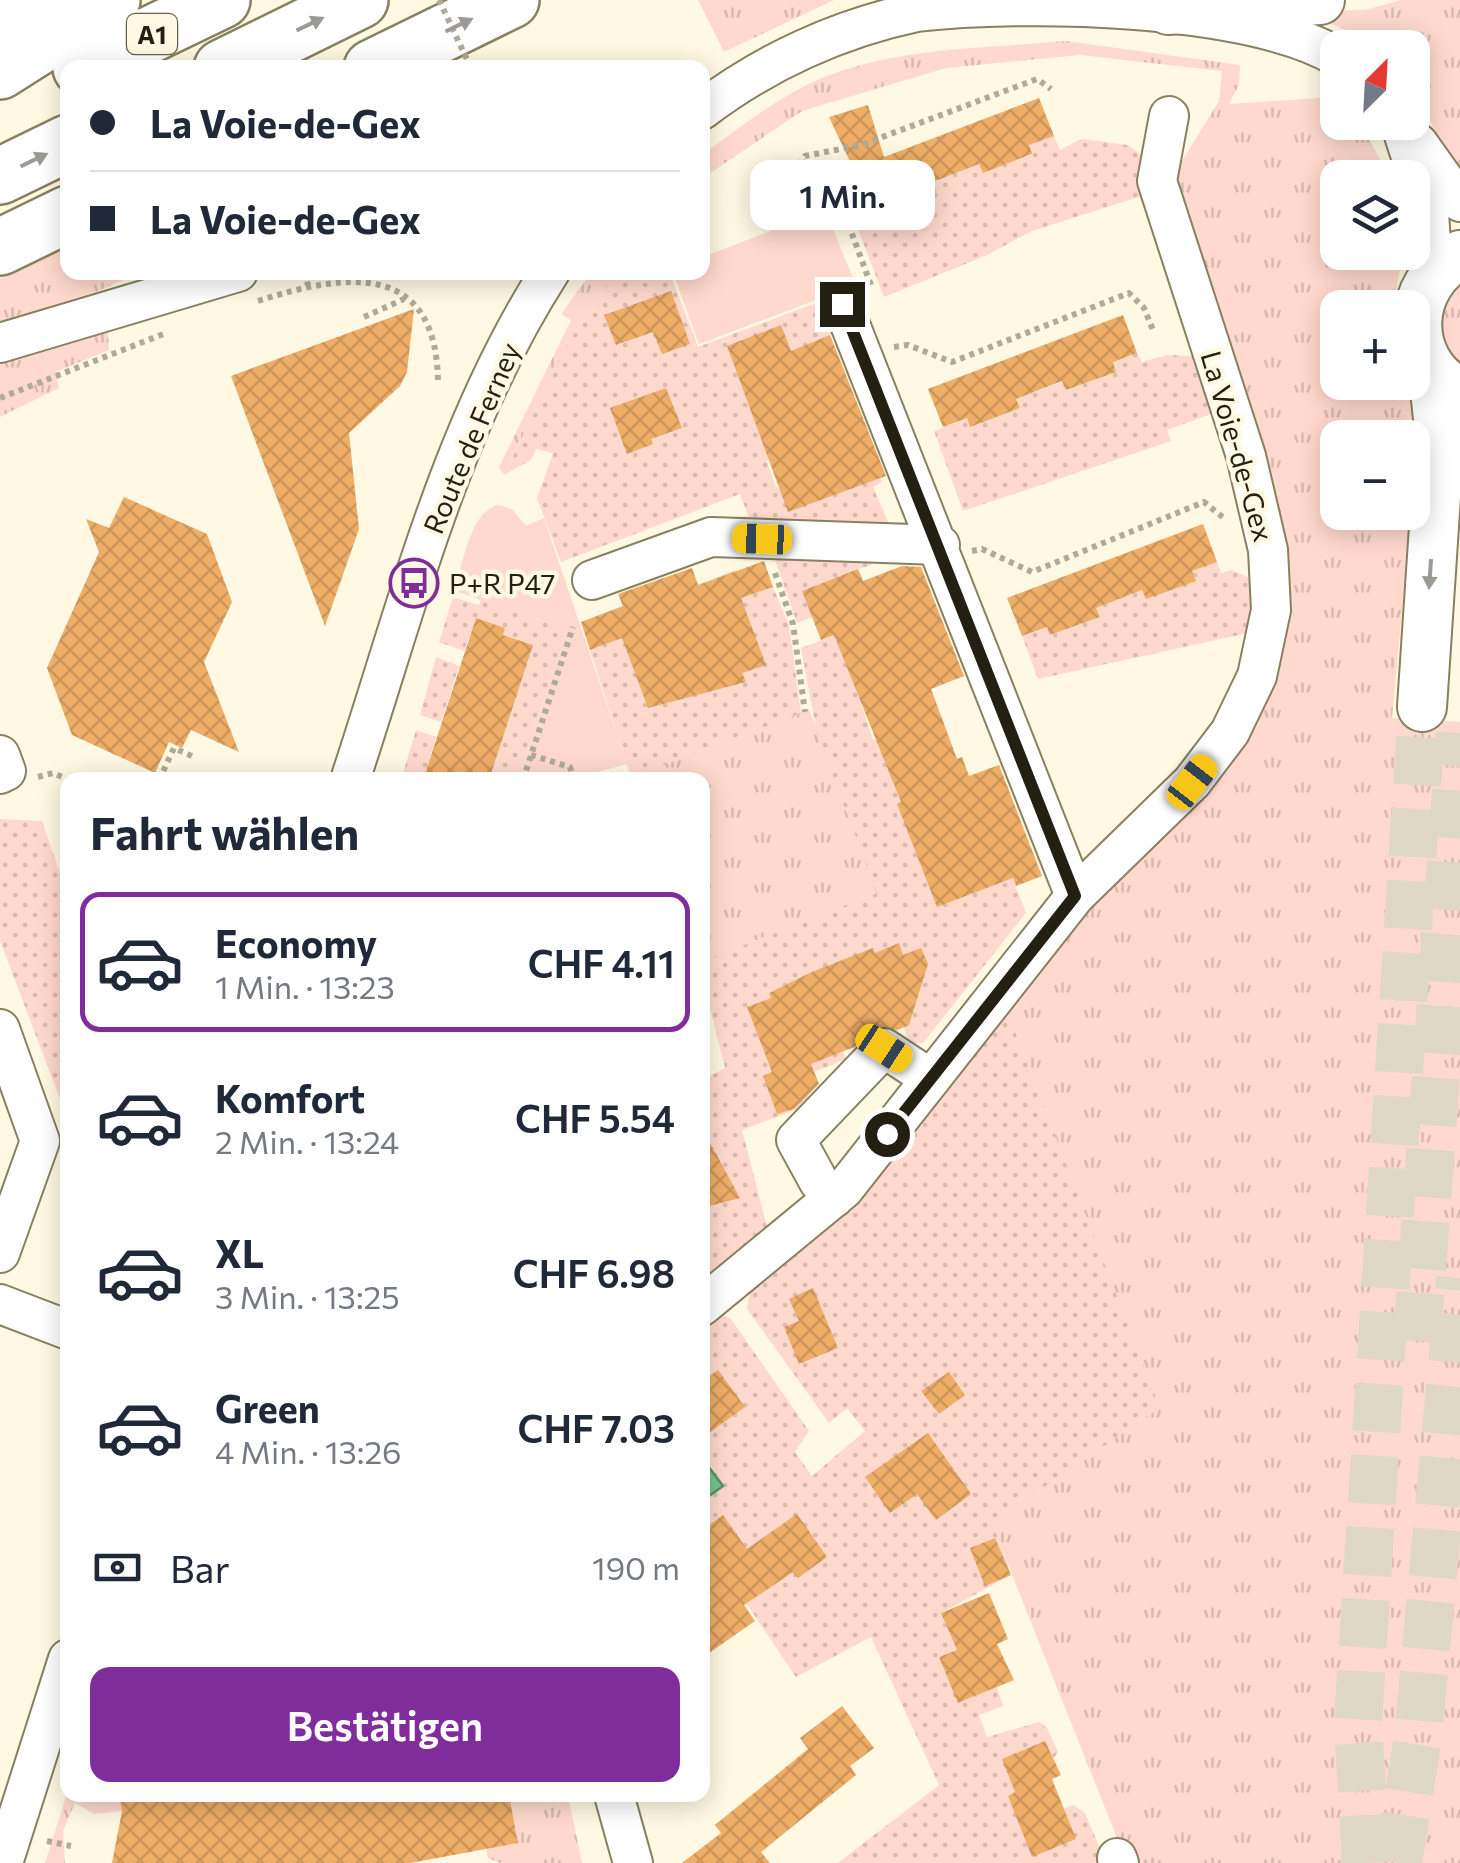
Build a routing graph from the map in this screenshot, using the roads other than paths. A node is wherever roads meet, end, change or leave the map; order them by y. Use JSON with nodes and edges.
{"nodes":[{"id":1,"x":48,"y":0,"type":"edge"},
{"id":2,"x":112,"y":0,"type":"edge"},
{"id":3,"x":222,"y":0,"type":"edge"},
{"id":4,"x":360,"y":0,"type":"edge"},
{"id":5,"x":511,"y":0,"type":"edge"},
{"id":6,"x":1320,"y":0,"type":"edge"},
{"id":7,"x":1168,"y":10,"type":"junction"},
{"id":8,"x":0,"y":24,"type":"edge"},
{"id":9,"x":1320,"y":50,"type":"edge"},
{"id":10,"x":98,"y":60,"type":"edge"},
{"id":11,"x":238,"y":60,"type":"edge"},
{"id":12,"x":388,"y":60,"type":"edge"},
{"id":13,"x":0,"y":71,"type":"edge"},
{"id":14,"x":60,"y":78,"type":"edge"},
{"id":15,"x":710,"y":105,"type":"edge"},
{"id":16,"x":0,"y":106,"type":"edge"},
{"id":17,"x":1169,"y":116,"type":"dead end"},
{"id":18,"x":1406,"y":140,"type":"edge"},
{"id":19,"x":1415,"y":140,"type":"edge"},
{"id":20,"x":60,"y":147,"type":"edge"},
{"id":21,"x":0,"y":176,"type":"edge"},
{"id":22,"x":1460,"y":202,"type":"edge"},
{"id":23,"x":60,"y":218,"type":"edge"},
{"id":24,"x":0,"y":246,"type":"edge"},
{"id":25,"x":1447,"y":265,"type":"edge"},
{"id":26,"x":546,"y":280,"type":"edge"},
{"id":27,"x":245,"y":288,"type":"edge"},
{"id":28,"x":858,"y":298,"type":"road end"},
{"id":29,"x":0,"y":342,"type":"edge"},
{"id":30,"x":1446,"y":383,"type":"edge"},
{"id":31,"x":958,"y":542,"type":"junction"},
{"id":32,"x":592,"y":580,"type":"dead end"},
{"id":33,"x":1422,"y":707,"type":"tunnel mouth"},
{"id":34,"x":0,"y":755,"type":"edge"},
{"id":35,"x":353,"y":772,"type":"edge"},
{"id":36,"x":0,"y":774,"type":"edge"},
{"id":37,"x":1075,"y":896,"type":"junction"},
{"id":38,"x":0,"y":1029,"type":"edge"},
{"id":39,"x":931,"y":1079,"type":"junction"},
{"id":40,"x":834,"y":1198,"type":"junction"},
{"id":41,"x":0,"y":1253,"type":"edge"},
{"id":42,"x":710,"y":1299,"type":"edge"},
{"id":43,"x":0,"y":1304,"type":"edge"},
{"id":44,"x":60,"y":1327,"type":"edge"},
{"id":45,"x":60,"y":1684,"type":"edge"},
{"id":46,"x":616,"y":1802,"type":"edge"},
{"id":47,"x":3,"y":1863,"type":"edge"},
{"id":48,"x":633,"y":1863,"type":"edge"}],
"edges":[{"from":1,"to":8,"type":"main road"},
{"from":2,"to":13,"type":"highway"},
{"from":3,"to":10,"type":"highway","number":"A1"},
{"from":11,"to":4,"type":"highway","one_way":true},
{"from":12,"to":5,"type":"highway","one_way":true},
{"from":6,"to":7,"type":"main road"},
{"from":7,"to":9,"type":"street"},
{"from":7,"to":15,"type":"street"},
{"from":14,"to":16,"type":"highway"},
{"from":17,"to":37,"type":"street","name":"La Voie-de-Gex"},
{"from":18,"to":25,"type":"street"},
{"from":19,"to":22,"type":"street"},
{"from":21,"to":20,"type":"highway","one_way":true},
{"from":23,"to":24,"type":"highway"},
{"from":25,"to":30,"type":"main road"},
{"from":26,"to":35,"type":"street","name":"Route de Ferney"},
{"from":27,"to":29,"type":"street"},
{"from":28,"to":31,"type":"street"},
{"from":30,"to":33,"type":"main road","one_way":true},
{"from":31,"to":32,"type":"street"},
{"from":31,"to":37,"type":"street"},
{"from":34,"to":36,"type":"street"},
{"from":37,"to":39,"type":"street","name":"La Voie-de-Gex"},
{"from":38,"to":41,"type":"street"},
{"from":39,"to":40,"type":"street","name":"La Voie-de-Gex"},
{"from":39,"to":40,"type":"street"},
{"from":40,"to":42,"type":"street","name":"La Voie-de-Gex"},
{"from":43,"to":44,"type":"street"},
{"from":45,"to":47,"type":"street"},
{"from":46,"to":48,"type":"street"}]}
